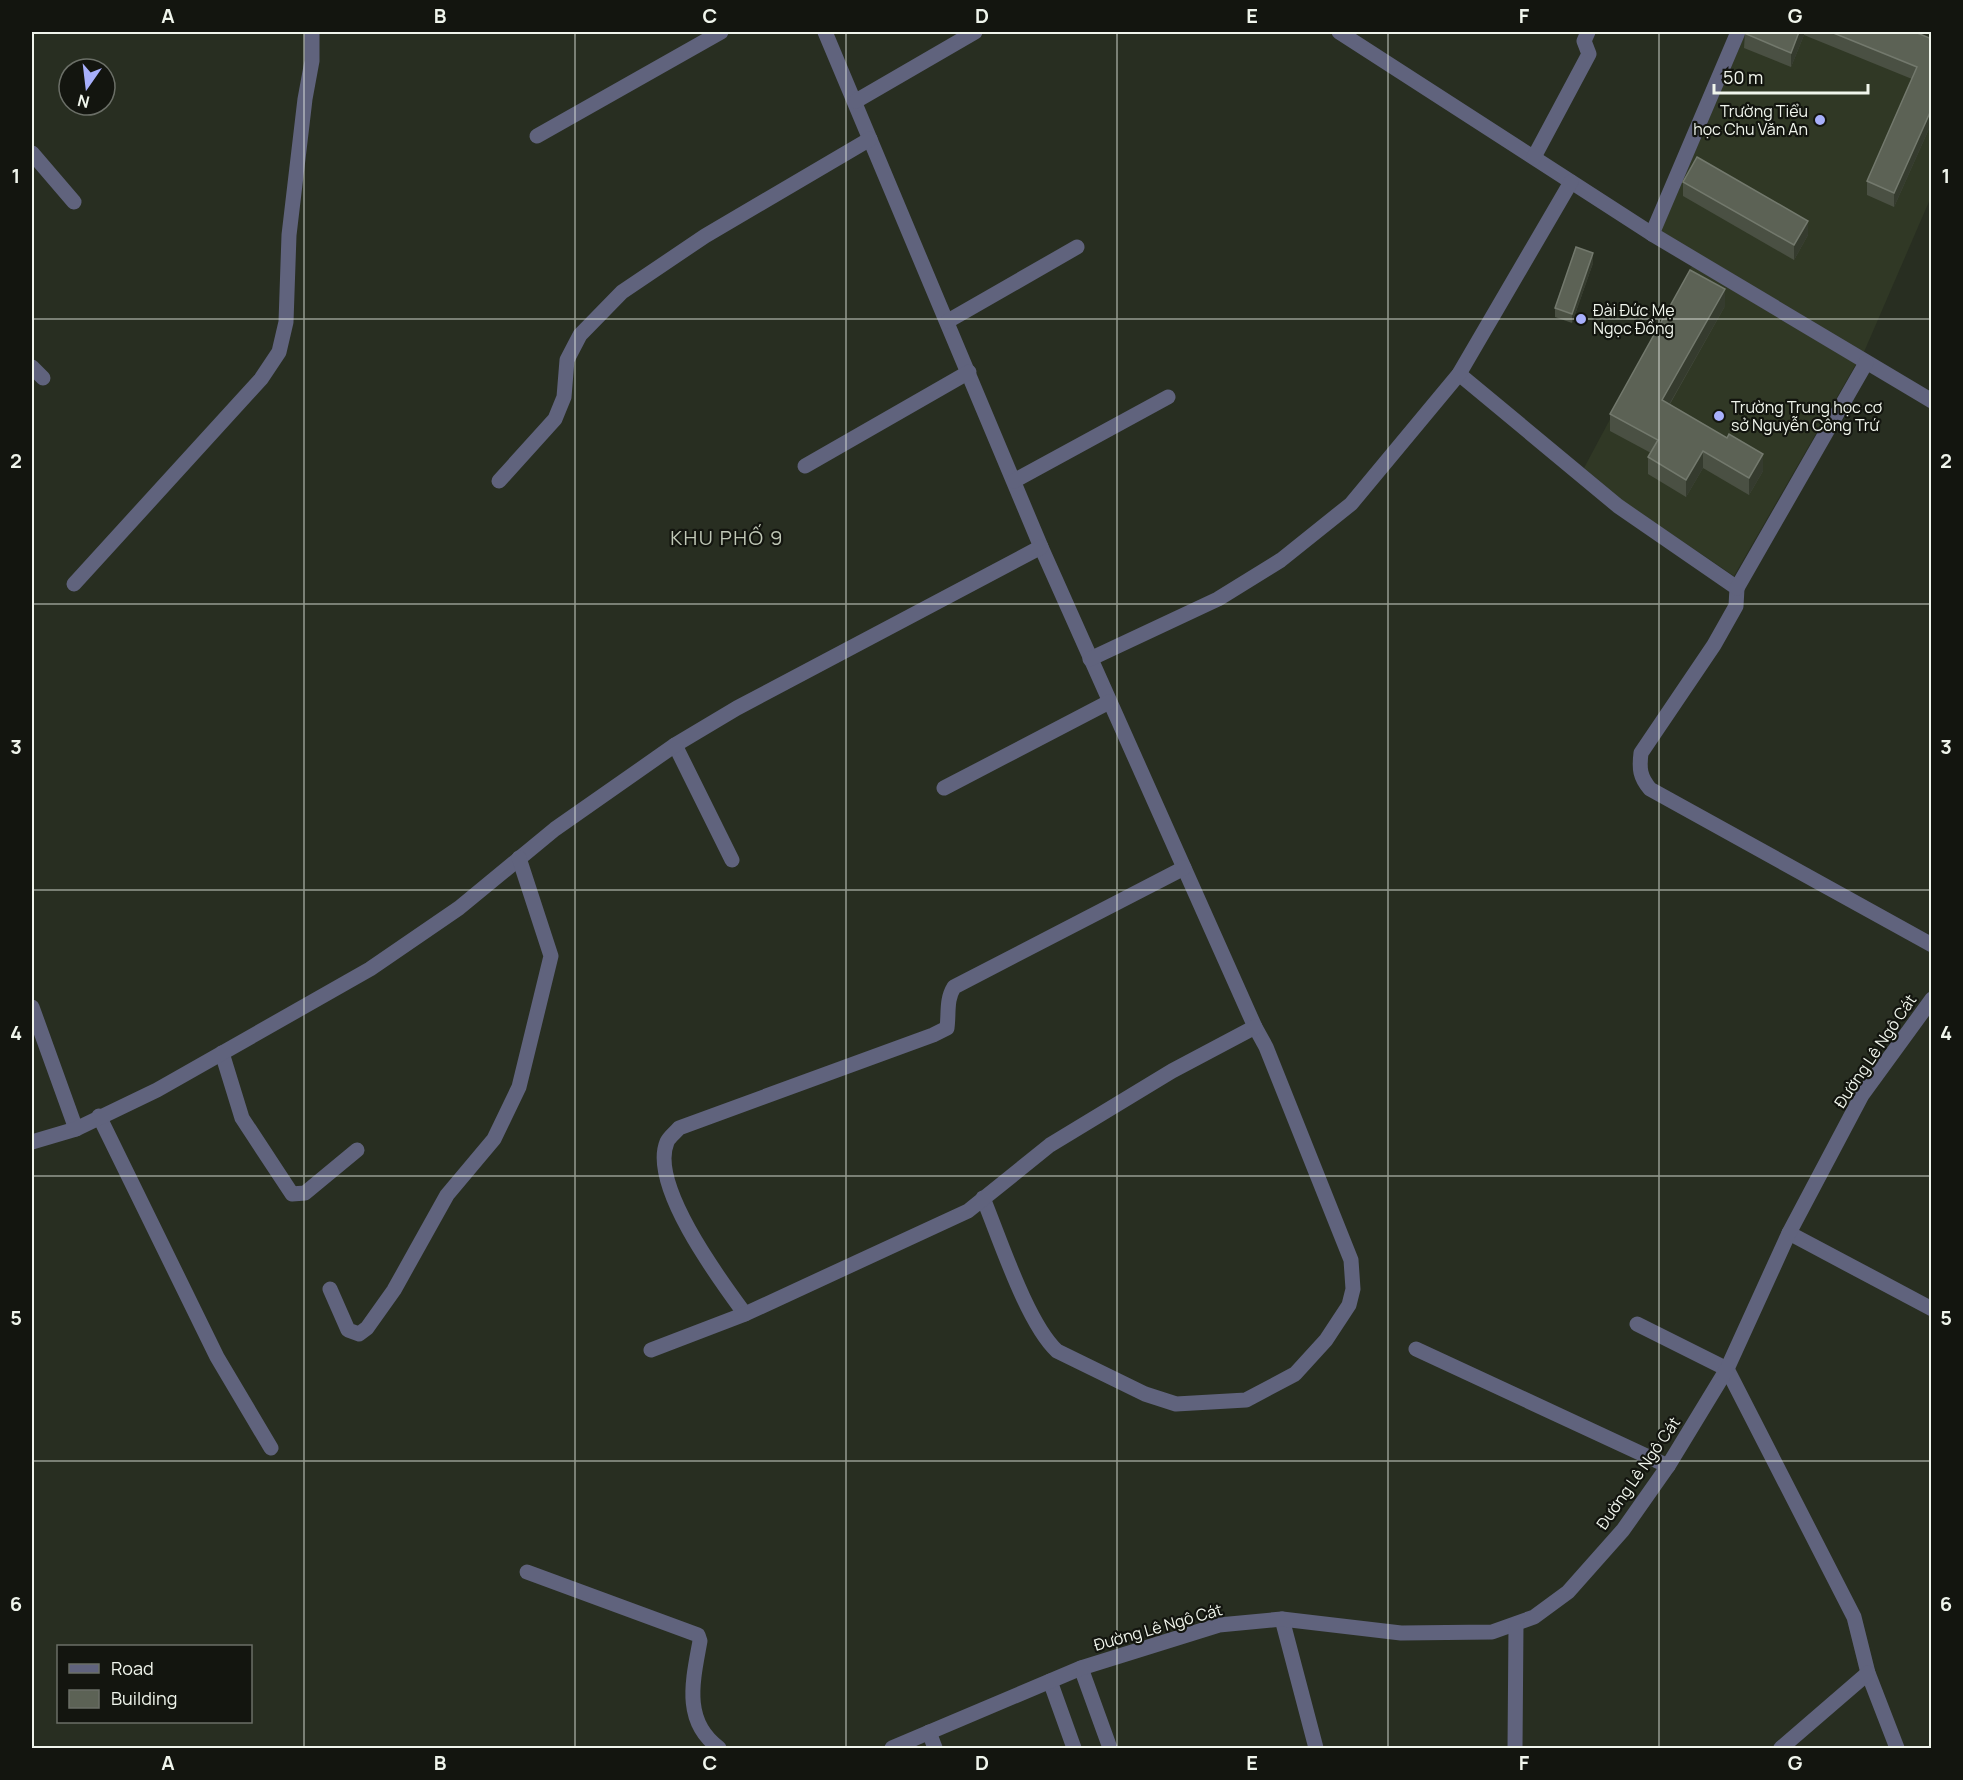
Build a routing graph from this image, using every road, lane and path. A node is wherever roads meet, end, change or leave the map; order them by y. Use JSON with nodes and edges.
{"nodes":[{"id":1,"x":312,"y":32,"type":"edge"},
{"id":2,"x":721,"y":32,"type":"edge"},
{"id":3,"x":825,"y":32,"type":"edge"},
{"id":4,"x":975,"y":32,"type":"edge"},
{"id":5,"x":1339,"y":32,"type":"edge"},
{"id":6,"x":1588,"y":32,"type":"edge"},
{"id":7,"x":1738,"y":32,"type":"edge"},
{"id":8,"x":856,"y":102,"type":"junction"},
{"id":9,"x":537,"y":136,"type":"dead end"},
{"id":10,"x":870,"y":139,"type":"junction"},
{"id":11,"x":32,"y":153,"type":"edge"},
{"id":12,"x":1534,"y":157,"type":"junction"},
{"id":13,"x":1571,"y":182,"type":"junction"},
{"id":14,"x":75,"y":202,"type":"dead end"},
{"id":15,"x":1652,"y":234,"type":"junction"},
{"id":16,"x":1077,"y":247,"type":"dead end"},
{"id":17,"x":948,"y":321,"type":"junction"},
{"id":18,"x":1866,"y":363,"type":"junction"},
{"id":19,"x":32,"y":367,"type":"edge"},
{"id":20,"x":969,"y":372,"type":"junction"},
{"id":21,"x":1459,"y":374,"type":"junction"},
{"id":22,"x":43,"y":378,"type":"dead end"},
{"id":23,"x":1168,"y":397,"type":"dead end"},
{"id":24,"x":1932,"y":401,"type":"edge"},
{"id":25,"x":805,"y":466,"type":"dead end"},
{"id":26,"x":499,"y":481,"type":"dead end"},
{"id":27,"x":1014,"y":481,"type":"junction"},
{"id":28,"x":1041,"y":547,"type":"junction"},
{"id":29,"x":74,"y":584,"type":"dead end"},
{"id":30,"x":1737,"y":588,"type":"junction"},
{"id":31,"x":1090,"y":659,"type":"junction"},
{"id":32,"x":1109,"y":702,"type":"junction"},
{"id":33,"x":675,"y":745,"type":"junction"},
{"id":34,"x":944,"y":788,"type":"dead end"},
{"id":35,"x":519,"y":858,"type":"junction"},
{"id":36,"x":732,"y":860,"type":"dead end"},
{"id":37,"x":1184,"y":868,"type":"junction"},
{"id":38,"x":1932,"y":945,"type":"edge"},
{"id":39,"x":1932,"y":999,"type":"edge"},
{"id":40,"x":32,"y":1007,"type":"edge"},
{"id":41,"x":1255,"y":1027,"type":"junction"},
{"id":42,"x":222,"y":1053,"type":"junction"},
{"id":43,"x":99,"y":1116,"type":"junction"},
{"id":44,"x":75,"y":1129,"type":"junction"},
{"id":45,"x":32,"y":1142,"type":"edge"},
{"id":46,"x":357,"y":1150,"type":"dead end"},
{"id":47,"x":983,"y":1198,"type":"junction"},
{"id":48,"x":1790,"y":1233,"type":"junction"},
{"id":49,"x":330,"y":1289,"type":"dead end"},
{"id":50,"x":1932,"y":1309,"type":"edge"},
{"id":51,"x":745,"y":1314,"type":"junction"},
{"id":52,"x":1637,"y":1324,"type":"dead end"},
{"id":53,"x":1416,"y":1349,"type":"dead end"},
{"id":54,"x":651,"y":1350,"type":"dead end"},
{"id":55,"x":1727,"y":1369,"type":"junction"},
{"id":56,"x":271,"y":1448,"type":"dead end"},
{"id":57,"x":1668,"y":1466,"type":"junction"},
{"id":58,"x":527,"y":1572,"type":"dead end"},
{"id":59,"x":1282,"y":1619,"type":"junction"},
{"id":60,"x":1516,"y":1624,"type":"junction"},
{"id":61,"x":1081,"y":1668,"type":"junction"},
{"id":62,"x":1868,"y":1672,"type":"junction"},
{"id":63,"x":1050,"y":1680,"type":"junction"},
{"id":64,"x":929,"y":1732,"type":"junction"},
{"id":65,"x":719,"y":1749,"type":"edge"},
{"id":66,"x":892,"y":1749,"type":"edge"},
{"id":67,"x":935,"y":1749,"type":"edge"},
{"id":68,"x":1074,"y":1749,"type":"edge"},
{"id":69,"x":1110,"y":1749,"type":"edge"},
{"id":70,"x":1316,"y":1749,"type":"edge"},
{"id":71,"x":1515,"y":1749,"type":"edge"},
{"id":72,"x":1781,"y":1749,"type":"edge"},
{"id":73,"x":1897,"y":1749,"type":"edge"}],
"edges":[{"from":1,"to":29,"type":"street"},
{"from":2,"to":9,"type":"street"},
{"from":3,"to":8,"type":"street"},
{"from":4,"to":8,"type":"street"},
{"from":5,"to":12,"type":"street"},
{"from":6,"to":12,"type":"street"},
{"from":7,"to":15,"type":"street"},
{"from":8,"to":10,"type":"street"},
{"from":10,"to":17,"type":"street"},
{"from":10,"to":26,"type":"street"},
{"from":11,"to":14,"type":"street"},
{"from":12,"to":13,"type":"street"},
{"from":13,"to":15,"type":"street"},
{"from":13,"to":21,"type":"street"},
{"from":15,"to":18,"type":"street"},
{"from":16,"to":17,"type":"street"},
{"from":17,"to":20,"type":"street"},
{"from":18,"to":24,"type":"street"},
{"from":18,"to":30,"type":"street"},
{"from":19,"to":22,"type":"street"},
{"from":20,"to":25,"type":"street"},
{"from":20,"to":27,"type":"street"},
{"from":21,"to":30,"type":"street"},
{"from":21,"to":31,"type":"street"},
{"from":23,"to":27,"type":"street"},
{"from":27,"to":28,"type":"street"},
{"from":28,"to":31,"type":"street"},
{"from":28,"to":33,"type":"street"},
{"from":30,"to":38,"type":"street"},
{"from":31,"to":32,"type":"street"},
{"from":32,"to":34,"type":"street"},
{"from":32,"to":37,"type":"street"},
{"from":33,"to":35,"type":"street"},
{"from":33,"to":36,"type":"street"},
{"from":35,"to":42,"type":"street"},
{"from":35,"to":49,"type":"street"},
{"from":37,"to":41,"type":"street"},
{"from":37,"to":51,"type":"street"},
{"from":39,"to":48,"type":"street","name":"Đường Lê Ngô Cát"},
{"from":40,"to":44,"type":"street"},
{"from":41,"to":47,"type":"street"},
{"from":41,"to":47,"type":"street"},
{"from":42,"to":43,"type":"street"},
{"from":42,"to":46,"type":"street"},
{"from":43,"to":44,"type":"street"},
{"from":43,"to":56,"type":"street"},
{"from":44,"to":45,"type":"street"},
{"from":47,"to":51,"type":"street"},
{"from":48,"to":50,"type":"street"},
{"from":48,"to":55,"type":"street","name":"Đường Lê Ngô Cát"},
{"from":51,"to":54,"type":"street"},
{"from":52,"to":55,"type":"street"},
{"from":53,"to":57,"type":"street"},
{"from":55,"to":57,"type":"street","name":"Đường Lê Ngô Cát"},
{"from":55,"to":62,"type":"street"},
{"from":57,"to":60,"type":"street","name":"Đường Lê Ngô Cát"},
{"from":58,"to":65,"type":"street"},
{"from":59,"to":60,"type":"street","name":"Đường Lê Ngô Cát"},
{"from":59,"to":61,"type":"street","name":"Đường Lê Ngô Cát"},
{"from":59,"to":70,"type":"street"},
{"from":60,"to":71,"type":"street"},
{"from":61,"to":63,"type":"street","name":"Đường Lê Ngô Cát"},
{"from":61,"to":69,"type":"street"},
{"from":62,"to":72,"type":"street"},
{"from":62,"to":73,"type":"street"},
{"from":63,"to":64,"type":"street","name":"Đường Lê Ngô Cát"},
{"from":63,"to":68,"type":"street"},
{"from":64,"to":66,"type":"street","name":"Đường Lê Ngô Cát"},
{"from":64,"to":67,"type":"street"}]}
